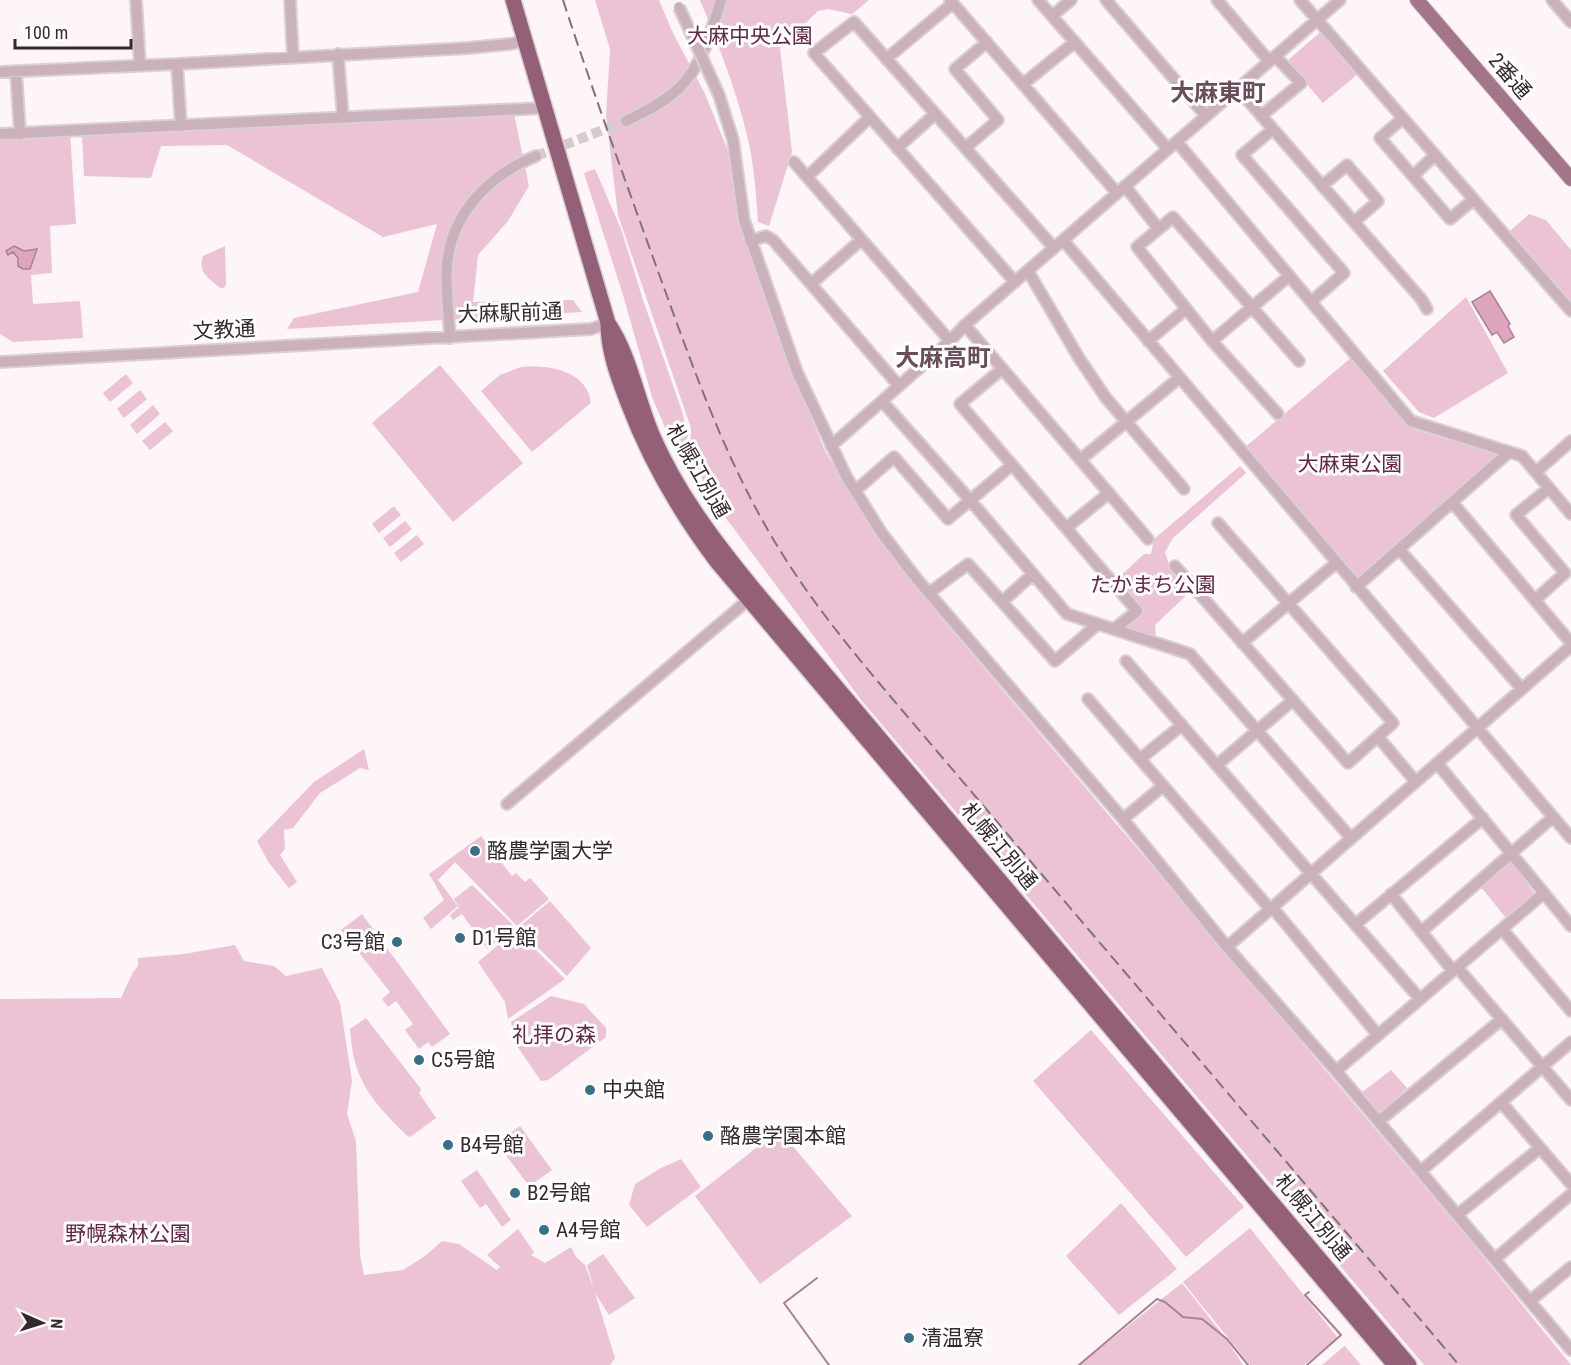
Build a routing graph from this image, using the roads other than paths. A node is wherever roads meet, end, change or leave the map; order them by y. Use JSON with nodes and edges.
{"nodes":[{"id":1,"x":136,"y":0,"type":"edge"},
{"id":2,"x":290,"y":0,"type":"edge"},
{"id":3,"x":513,"y":0,"type":"edge"},
{"id":4,"x":722,"y":0,"type":"edge"},
{"id":5,"x":1038,"y":0,"type":"edge"},
{"id":6,"x":1071,"y":0,"type":"edge"},
{"id":7,"x":1106,"y":0,"type":"edge"},
{"id":8,"x":1216,"y":0,"type":"edge"},
{"id":9,"x":1300,"y":0,"type":"edge"},
{"id":10,"x":1340,"y":0,"type":"edge"},
{"id":11,"x":1417,"y":0,"type":"edge"},
{"id":12,"x":1552,"y":0,"type":"edge"},
{"id":13,"x":952,"y":2,"type":"edge"},
{"id":14,"x":678,"y":3,"type":"edge"},
{"id":15,"x":1052,"y":16,"type":"junction"},
{"id":16,"x":1317,"y":20,"type":"junction"},
{"id":17,"x":1571,"y":22,"type":"edge"},
{"id":18,"x":524,"y":41,"type":"junction"},
{"id":19,"x":987,"y":42,"type":"junction"},
{"id":20,"x":1075,"y":42,"type":"junction"},
{"id":21,"x":338,"y":54,"type":"junction"},
{"id":22,"x":293,"y":57,"type":"junction"},
{"id":23,"x":886,"y":59,"type":"junction"},
{"id":24,"x":1272,"y":59,"type":"junction"},
{"id":25,"x":177,"y":64,"type":"junction"},
{"id":26,"x":140,"y":66,"type":"junction"},
{"id":27,"x":16,"y":71,"type":"junction"},
{"id":28,"x":0,"y":72,"type":"edge"},
{"id":29,"x":1023,"y":84,"type":"junction"},
{"id":30,"x":1238,"y":89,"type":"junction"},
{"id":31,"x":544,"y":108,"type":"junction"},
{"id":32,"x":935,"y":114,"type":"junction"},
{"id":33,"x":1206,"y":116,"type":"junction"},
{"id":34,"x":1261,"y":116,"type":"junction"},
{"id":35,"x":870,"y":117,"type":"junction"},
{"id":36,"x":343,"y":118,"type":"junction"},
{"id":37,"x":1402,"y":119,"type":"junction"},
{"id":38,"x":626,"y":122,"type":"tunnel mouth"},
{"id":39,"x":181,"y":126,"type":"junction"},
{"id":40,"x":1273,"y":129,"type":"junction"},
{"id":41,"x":0,"y":134,"type":"edge"},
{"id":42,"x":20,"y":134,"type":"junction"},
{"id":43,"x":1172,"y":145,"type":"junction"},
{"id":44,"x":897,"y":148,"type":"junction"},
{"id":45,"x":965,"y":148,"type":"junction"},
{"id":46,"x":536,"y":156,"type":"tunnel mouth"},
{"id":47,"x":1434,"y":156,"type":"junction"},
{"id":48,"x":794,"y":162,"type":"dead end"},
{"id":49,"x":1413,"y":176,"type":"junction"},
{"id":50,"x":807,"y":177,"type":"junction"},
{"id":51,"x":1571,"y":179,"type":"edge"},
{"id":52,"x":1322,"y":186,"type":"junction"},
{"id":53,"x":1121,"y":190,"type":"junction"},
{"id":54,"x":1473,"y":200,"type":"junction"},
{"id":55,"x":1354,"y":222,"type":"junction"},
{"id":56,"x":1158,"y":228,"type":"junction"},
{"id":57,"x":861,"y":240,"type":"junction"},
{"id":58,"x":750,"y":241,"type":"junction"},
{"id":59,"x":1058,"y":244,"type":"junction"},
{"id":60,"x":1028,"y":271,"type":"junction"},
{"id":61,"x":1289,"y":276,"type":"junction"},
{"id":62,"x":1015,"y":282,"type":"junction"},
{"id":63,"x":811,"y":284,"type":"junction"},
{"id":64,"x":1311,"y":302,"type":"junction"},
{"id":65,"x":1253,"y":308,"type":"junction"},
{"id":66,"x":1186,"y":309,"type":"junction"},
{"id":67,"x":1427,"y":309,"type":"dead end"},
{"id":68,"x":1571,"y":311,"type":"edge"},
{"id":69,"x":608,"y":323,"type":"junction"},
{"id":70,"x":965,"y":325,"type":"junction"},
{"id":71,"x":450,"y":338,"type":"junction"},
{"id":72,"x":950,"y":341,"type":"junction"},
{"id":73,"x":1148,"y":341,"type":"junction"},
{"id":74,"x":1212,"y":341,"type":"junction"},
{"id":75,"x":1299,"y":361,"type":"dead end"},
{"id":76,"x":0,"y":362,"type":"edge"},
{"id":77,"x":1002,"y":369,"type":"junction"},
{"id":78,"x":1179,"y":378,"type":"junction"},
{"id":79,"x":899,"y":386,"type":"junction"},
{"id":80,"x":882,"y":401,"type":"junction"},
{"id":81,"x":1278,"y":414,"type":"dead end"},
{"id":82,"x":1127,"y":421,"type":"junction"},
{"id":83,"x":1571,"y":441,"type":"edge"},
{"id":84,"x":831,"y":446,"type":"junction"},
{"id":85,"x":1509,"y":452,"type":"junction"},
{"id":86,"x":1080,"y":460,"type":"junction"},
{"id":87,"x":1012,"y":465,"type":"junction"},
{"id":88,"x":1536,"y":472,"type":"junction"},
{"id":89,"x":1549,"y":488,"type":"junction"},
{"id":90,"x":1184,"y":489,"type":"dead end"},
{"id":91,"x":855,"y":491,"type":"junction"},
{"id":92,"x":1108,"y":493,"type":"junction"},
{"id":93,"x":970,"y":500,"type":"junction"},
{"id":94,"x":1567,"y":501,"type":"edge"},
{"id":95,"x":1452,"y":502,"type":"junction"},
{"id":96,"x":1571,"y":514,"type":"edge"},
{"id":97,"x":1218,"y":523,"type":"dead end"},
{"id":98,"x":1066,"y":528,"type":"junction"},
{"id":99,"x":1148,"y":539,"type":"dead end"},
{"id":100,"x":1400,"y":549,"type":"junction"},
{"id":101,"x":1336,"y":563,"type":"junction"},
{"id":102,"x":1175,"y":566,"type":"dead end"},
{"id":103,"x":1033,"y":574,"type":"junction"},
{"id":104,"x":1356,"y":587,"type":"junction"},
{"id":105,"x":929,"y":593,"type":"junction"},
{"id":106,"x":753,"y":596,"type":"junction"},
{"id":107,"x":1535,"y":600,"type":"junction"},
{"id":108,"x":1002,"y":602,"type":"junction"},
{"id":109,"x":1289,"y":602,"type":"junction"},
{"id":110,"x":1098,"y":624,"type":"junction"},
{"id":111,"x":1114,"y":629,"type":"junction"},
{"id":112,"x":1242,"y":643,"type":"junction"},
{"id":113,"x":1571,"y":645,"type":"edge"},
{"id":114,"x":1126,"y":661,"type":"dead end"},
{"id":115,"x":1522,"y":689,"type":"junction"},
{"id":116,"x":1088,"y":699,"type":"dead end"},
{"id":117,"x":1293,"y":700,"type":"junction"},
{"id":118,"x":1182,"y":725,"type":"junction"},
{"id":119,"x":1476,"y":728,"type":"junction"},
{"id":120,"x":1257,"y":731,"type":"junction"},
{"id":121,"x":1378,"y":737,"type":"junction"},
{"id":122,"x":1140,"y":759,"type":"junction"},
{"id":123,"x":1437,"y":763,"type":"junction"},
{"id":124,"x":1218,"y":765,"type":"junction"},
{"id":125,"x":1416,"y":782,"type":"junction"},
{"id":126,"x":1163,"y":786,"type":"junction"},
{"id":127,"x":507,"y":804,"type":"dead end"},
{"id":128,"x":1553,"y":817,"type":"junction"},
{"id":129,"x":1483,"y":818,"type":"junction"},
{"id":130,"x":1123,"y":819,"type":"junction"},
{"id":131,"x":1571,"y":837,"type":"edge"},
{"id":132,"x":1351,"y":838,"type":"junction"},
{"id":133,"x":1513,"y":854,"type":"junction"},
{"id":134,"x":1311,"y":873,"type":"junction"},
{"id":135,"x":1544,"y":893,"type":"junction"},
{"id":136,"x":1391,"y":894,"type":"junction"},
{"id":137,"x":1271,"y":908,"type":"junction"},
{"id":138,"x":1356,"y":924,"type":"junction"},
{"id":139,"x":1571,"y":926,"type":"edge"},
{"id":140,"x":1502,"y":929,"type":"junction"},
{"id":141,"x":1421,"y":932,"type":"junction"},
{"id":142,"x":1227,"y":948,"type":"junction"},
{"id":143,"x":1455,"y":969,"type":"junction"},
{"id":144,"x":1420,"y":999,"type":"junction"},
{"id":145,"x":1571,"y":1011,"type":"edge"},
{"id":146,"x":1502,"y":1019,"type":"junction"},
{"id":147,"x":1378,"y":1035,"type":"junction"},
{"id":148,"x":1571,"y":1042,"type":"edge"},
{"id":149,"x":1542,"y":1066,"type":"junction"},
{"id":150,"x":1336,"y":1071,"type":"junction"},
{"id":151,"x":1571,"y":1100,"type":"edge"},
{"id":152,"x":1501,"y":1102,"type":"junction"},
{"id":153,"x":1379,"y":1121,"type":"junction"},
{"id":154,"x":1540,"y":1148,"type":"junction"},
{"id":155,"x":1421,"y":1171,"type":"junction"},
{"id":156,"x":1571,"y":1184,"type":"edge"},
{"id":157,"x":1571,"y":1194,"type":"edge"},
{"id":158,"x":1457,"y":1215,"type":"junction"},
{"id":159,"x":1495,"y":1259,"type":"junction"},
{"id":160,"x":1571,"y":1267,"type":"edge"},
{"id":161,"x":1530,"y":1301,"type":"junction"},
{"id":162,"x":1570,"y":1346,"type":"edge"},
{"id":163,"x":1395,"y":1365,"type":"edge"},
{"id":164,"x":1409,"y":1365,"type":"edge"}],
"edges":[{"from":1,"to":26,"type":"street"},
{"from":2,"to":22,"type":"street"},
{"from":3,"to":18,"type":"highway","name":"札幌江別通"},
{"from":4,"to":38,"type":"street"},
{"from":5,"to":15,"type":"street"},
{"from":6,"to":15,"type":"street"},
{"from":7,"to":33,"type":"street"},
{"from":8,"to":24,"type":"street"},
{"from":9,"to":16,"type":"street"},
{"from":10,"to":16,"type":"street"},
{"from":11,"to":51,"type":"main road","name":"2番通"},
{"from":12,"to":17,"type":"street"},
{"from":13,"to":19,"type":"street"},
{"from":13,"to":23,"type":"street"},
{"from":14,"to":58,"type":"street","bridge":true},
{"from":15,"to":20,"type":"street"},
{"from":16,"to":24,"type":"street"},
{"from":16,"to":37,"type":"street"},
{"from":18,"to":21,"type":"street"},
{"from":18,"to":31,"type":"highway","name":"札幌江別通"},
{"from":19,"to":29,"type":"street"},
{"from":19,"to":45,"type":"street"},
{"from":20,"to":29,"type":"street"},
{"from":20,"to":43,"type":"street"},
{"from":21,"to":22,"type":"street"},
{"from":21,"to":36,"type":"street"},
{"from":22,"to":25,"type":"street"},
{"from":23,"to":32,"type":"street"},
{"from":23,"to":35,"type":"street"},
{"from":24,"to":30,"type":"street"},
{"from":24,"to":34,"type":"street"},
{"from":25,"to":26,"type":"street"},
{"from":25,"to":39,"type":"street"},
{"from":26,"to":27,"type":"street"},
{"from":27,"to":28,"type":"street"},
{"from":27,"to":42,"type":"street"},
{"from":29,"to":53,"type":"street"},
{"from":30,"to":33,"type":"street"},
{"from":30,"to":34,"type":"street"},
{"from":31,"to":36,"type":"street"},
{"from":31,"to":69,"type":"highway","name":"札幌江別通"},
{"from":32,"to":44,"type":"street"},
{"from":32,"to":45,"type":"street"},
{"from":33,"to":43,"type":"street"},
{"from":34,"to":40,"type":"street"},
{"from":35,"to":44,"type":"street"},
{"from":35,"to":50,"type":"street"},
{"from":36,"to":39,"type":"street"},
{"from":37,"to":47,"type":"street"},
{"from":37,"to":49,"type":"street"},
{"from":39,"to":42,"type":"street"},
{"from":40,"to":52,"type":"street"},
{"from":40,"to":64,"type":"street"},
{"from":41,"to":42,"type":"street"},
{"from":43,"to":53,"type":"street"},
{"from":43,"to":61,"type":"street"},
{"from":44,"to":62,"type":"street"},
{"from":45,"to":59,"type":"street"},
{"from":46,"to":71,"type":"street","name":"大麻駅前通"},
{"from":47,"to":49,"type":"street"},
{"from":47,"to":54,"type":"street"},
{"from":48,"to":50,"type":"street"},
{"from":49,"to":54,"type":"street"},
{"from":50,"to":57,"type":"street"},
{"from":52,"to":55,"type":"street"},
{"from":52,"to":55,"type":"street"},
{"from":53,"to":56,"type":"street"},
{"from":53,"to":59,"type":"street"},
{"from":54,"to":68,"type":"street"},
{"from":55,"to":67,"type":"street"},
{"from":56,"to":65,"type":"street"},
{"from":56,"to":66,"type":"street"},
{"from":57,"to":63,"type":"street"},
{"from":57,"to":72,"type":"street"},
{"from":58,"to":63,"type":"street"},
{"from":58,"to":84,"type":"street"},
{"from":59,"to":60,"type":"street"},
{"from":59,"to":73,"type":"street"},
{"from":60,"to":62,"type":"street"},
{"from":60,"to":82,"type":"street"},
{"from":61,"to":64,"type":"street"},
{"from":61,"to":65,"type":"street"},
{"from":62,"to":70,"type":"street"},
{"from":63,"to":79,"type":"street"},
{"from":64,"to":85,"type":"street"},
{"from":65,"to":74,"type":"street"},
{"from":65,"to":75,"type":"street"},
{"from":66,"to":73,"type":"street"},
{"from":66,"to":74,"type":"street"},
{"from":69,"to":71,"type":"street","name":"大麻駅前通"},
{"from":69,"to":106,"type":"highway","name":"札幌江別通"},
{"from":70,"to":72,"type":"street"},
{"from":70,"to":77,"type":"street"},
{"from":71,"to":76,"type":"street","name":"文教通"},
{"from":72,"to":79,"type":"street"},
{"from":73,"to":78,"type":"street"},
{"from":74,"to":81,"type":"street"},
{"from":77,"to":86,"type":"street"},
{"from":77,"to":87,"type":"street"},
{"from":78,"to":82,"type":"street"},
{"from":78,"to":101,"type":"street"},
{"from":79,"to":80,"type":"street"},
{"from":80,"to":84,"type":"street"},
{"from":80,"to":93,"type":"street"},
{"from":82,"to":86,"type":"street"},
{"from":82,"to":90,"type":"street"},
{"from":83,"to":88,"type":"street"},
{"from":84,"to":91,"type":"street"},
{"from":85,"to":88,"type":"street"},
{"from":85,"to":95,"type":"street"},
{"from":86,"to":92,"type":"street"},
{"from":87,"to":93,"type":"street"},
{"from":87,"to":98,"type":"street"},
{"from":88,"to":89,"type":"street"},
{"from":89,"to":94,"type":"street"},
{"from":89,"to":107,"type":"street"},
{"from":91,"to":93,"type":"street"},
{"from":91,"to":105,"type":"street"},
{"from":92,"to":98,"type":"street"},
{"from":92,"to":99,"type":"street"},
{"from":93,"to":103,"type":"street"},
{"from":94,"to":96,"type":"street"},
{"from":95,"to":100,"type":"street"},
{"from":95,"to":107,"type":"street"},
{"from":97,"to":109,"type":"street"},
{"from":98,"to":111,"type":"street"},
{"from":100,"to":104,"type":"street"},
{"from":100,"to":115,"type":"street"},
{"from":101,"to":104,"type":"street"},
{"from":101,"to":109,"type":"street"},
{"from":102,"to":112,"type":"street"},
{"from":103,"to":108,"type":"street"},
{"from":103,"to":110,"type":"street"},
{"from":104,"to":119,"type":"street"},
{"from":105,"to":108,"type":"street"},
{"from":105,"to":130,"type":"street"},
{"from":106,"to":127,"type":"street"},
{"from":106,"to":163,"type":"highway","name":"札幌江別通"},
{"from":106,"to":164,"type":"highway","name":"札幌江別通"},
{"from":107,"to":113,"type":"street"},
{"from":108,"to":110,"type":"street"},
{"from":109,"to":112,"type":"street"},
{"from":109,"to":121,"type":"street"},
{"from":110,"to":111,"type":"street"},
{"from":111,"to":120,"type":"street"},
{"from":112,"to":117,"type":"street"},
{"from":113,"to":115,"type":"street"},
{"from":114,"to":118,"type":"street"},
{"from":115,"to":119,"type":"street"},
{"from":116,"to":122,"type":"street"},
{"from":117,"to":120,"type":"street"},
{"from":117,"to":121,"type":"street"},
{"from":118,"to":122,"type":"street"},
{"from":118,"to":124,"type":"street"},
{"from":119,"to":123,"type":"street"},
{"from":119,"to":128,"type":"street"},
{"from":120,"to":124,"type":"street"},
{"from":120,"to":132,"type":"street"},
{"from":121,"to":125,"type":"street"},
{"from":122,"to":126,"type":"street"},
{"from":123,"to":125,"type":"street"},
{"from":123,"to":129,"type":"street"},
{"from":124,"to":134,"type":"street"},
{"from":125,"to":132,"type":"street"},
{"from":126,"to":130,"type":"street"},
{"from":126,"to":137,"type":"street"},
{"from":128,"to":131,"type":"street"},
{"from":128,"to":133,"type":"street"},
{"from":129,"to":133,"type":"street"},
{"from":129,"to":136,"type":"street"},
{"from":130,"to":142,"type":"street"},
{"from":132,"to":134,"type":"street"},
{"from":133,"to":135,"type":"street"},
{"from":133,"to":141,"type":"street"},
{"from":134,"to":137,"type":"street"},
{"from":134,"to":138,"type":"street"},
{"from":135,"to":139,"type":"street"},
{"from":135,"to":140,"type":"street"},
{"from":136,"to":138,"type":"street"},
{"from":136,"to":141,"type":"street"},
{"from":137,"to":142,"type":"street"},
{"from":137,"to":147,"type":"street"},
{"from":138,"to":144,"type":"street"},
{"from":140,"to":143,"type":"street"},
{"from":140,"to":145,"type":"street"},
{"from":141,"to":143,"type":"street"},
{"from":142,"to":150,"type":"street"},
{"from":143,"to":144,"type":"street"},
{"from":143,"to":146,"type":"street"},
{"from":144,"to":147,"type":"street"},
{"from":146,"to":149,"type":"street"},
{"from":146,"to":153,"type":"street"},
{"from":147,"to":150,"type":"street"},
{"from":148,"to":149,"type":"street"},
{"from":149,"to":151,"type":"street"},
{"from":149,"to":152,"type":"street"},
{"from":150,"to":153,"type":"street"},
{"from":152,"to":154,"type":"street"},
{"from":152,"to":155,"type":"street"},
{"from":153,"to":155,"type":"street"},
{"from":154,"to":156,"type":"street"},
{"from":154,"to":158,"type":"street"},
{"from":155,"to":158,"type":"street"},
{"from":157,"to":159,"type":"street"},
{"from":158,"to":159,"type":"street"},
{"from":159,"to":161,"type":"street"},
{"from":160,"to":161,"type":"street"},
{"from":161,"to":162,"type":"street"}]}
